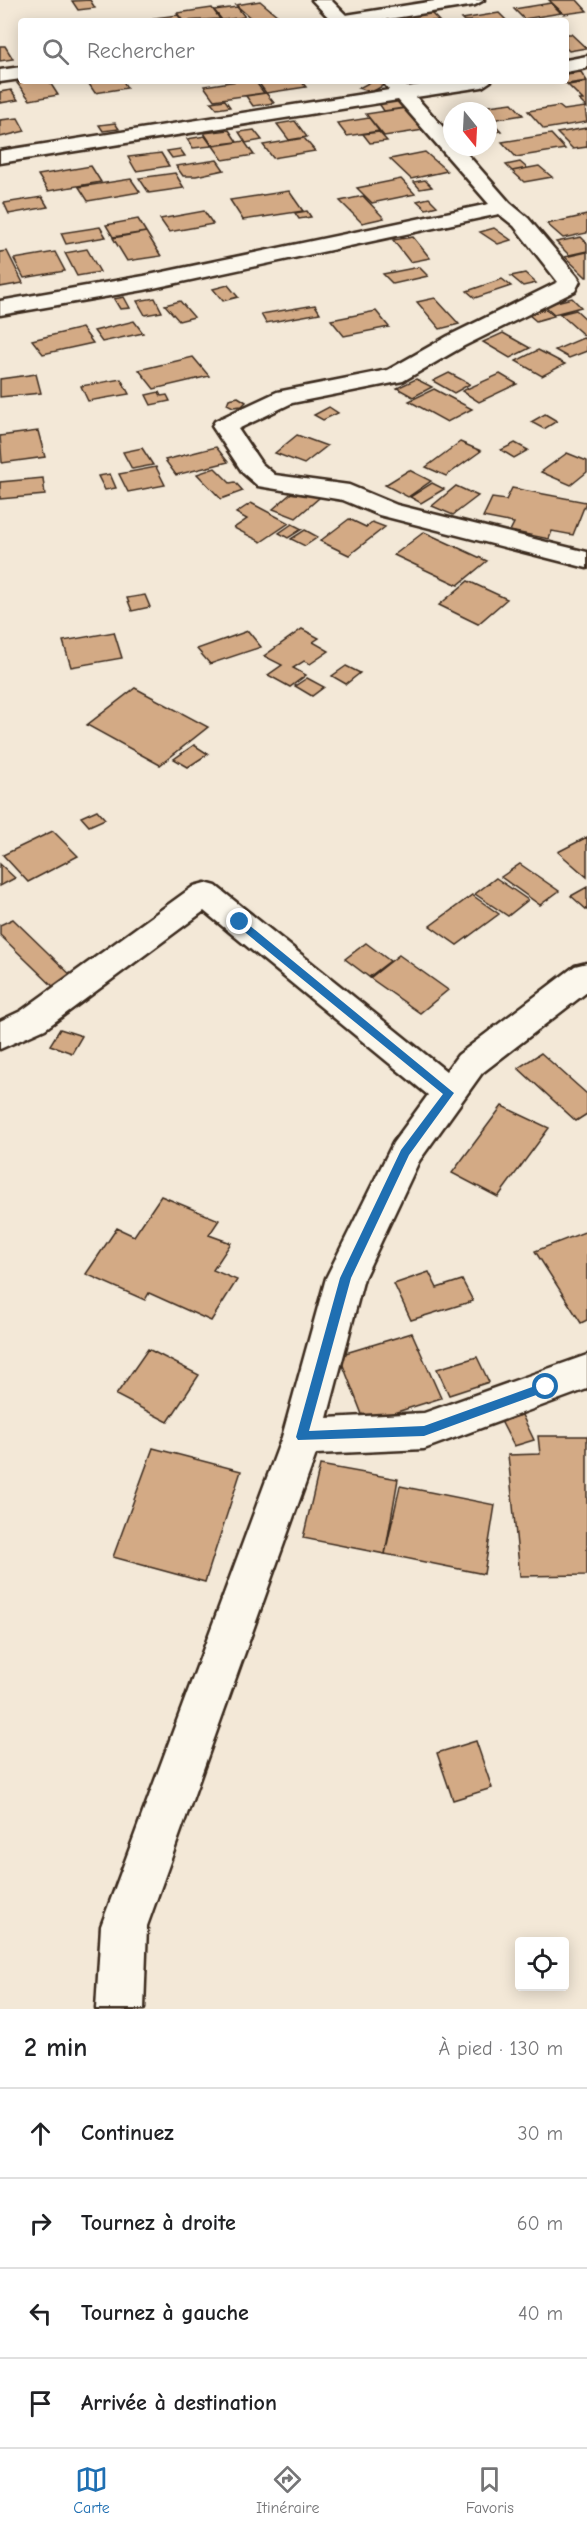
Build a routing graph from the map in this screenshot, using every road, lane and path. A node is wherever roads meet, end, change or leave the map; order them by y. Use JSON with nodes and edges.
{"nodes":[{"id":1,"x":321,"y":0,"type":"edge"},
{"id":2,"x":475,"y":0,"type":"edge"},
{"id":3,"x":339,"y":18,"type":"edge"},
{"id":4,"x":361,"y":18,"type":"edge"},
{"id":5,"x":587,"y":62,"type":"edge"},
{"id":6,"x":569,"y":65,"type":"edge"},
{"id":7,"x":18,"y":73,"type":"edge"},
{"id":8,"x":0,"y":76,"type":"edge"},
{"id":9,"x":446,"y":84,"type":"edge"},
{"id":10,"x":397,"y":88,"type":"edge"},
{"id":11,"x":0,"y":157,"type":"edge"},
{"id":12,"x":503,"y":207,"type":"junction"},
{"id":13,"x":0,"y":308,"type":"edge"},
{"id":14,"x":587,"y":560,"type":"edge"},
{"id":15,"x":587,"y":975,"type":"edge"},
{"id":16,"x":0,"y":1036,"type":"edge"},
{"id":17,"x":449,"y":1093,"type":"junction"},
{"id":18,"x":587,"y":1372,"type":"edge"},
{"id":19,"x":302,"y":1437,"type":"junction"},
{"id":20,"x":120,"y":2009,"type":"edge"}],
"edges":[{"from":1,"to":3,"type":"street"},
{"from":2,"to":4,"type":"street"},
{"from":5,"to":6,"type":"street"},
{"from":7,"to":8,"type":"street"},
{"from":9,"to":10,"type":"street"},
{"from":10,"to":11,"type":"street"},
{"from":10,"to":12,"type":"street"},
{"from":12,"to":13,"type":"street"},
{"from":12,"to":14,"type":"street"},
{"from":15,"to":17,"type":"street"},
{"from":16,"to":17,"type":"street"},
{"from":17,"to":19,"type":"street"},
{"from":18,"to":19,"type":"street"},
{"from":19,"to":20,"type":"street"}]}
